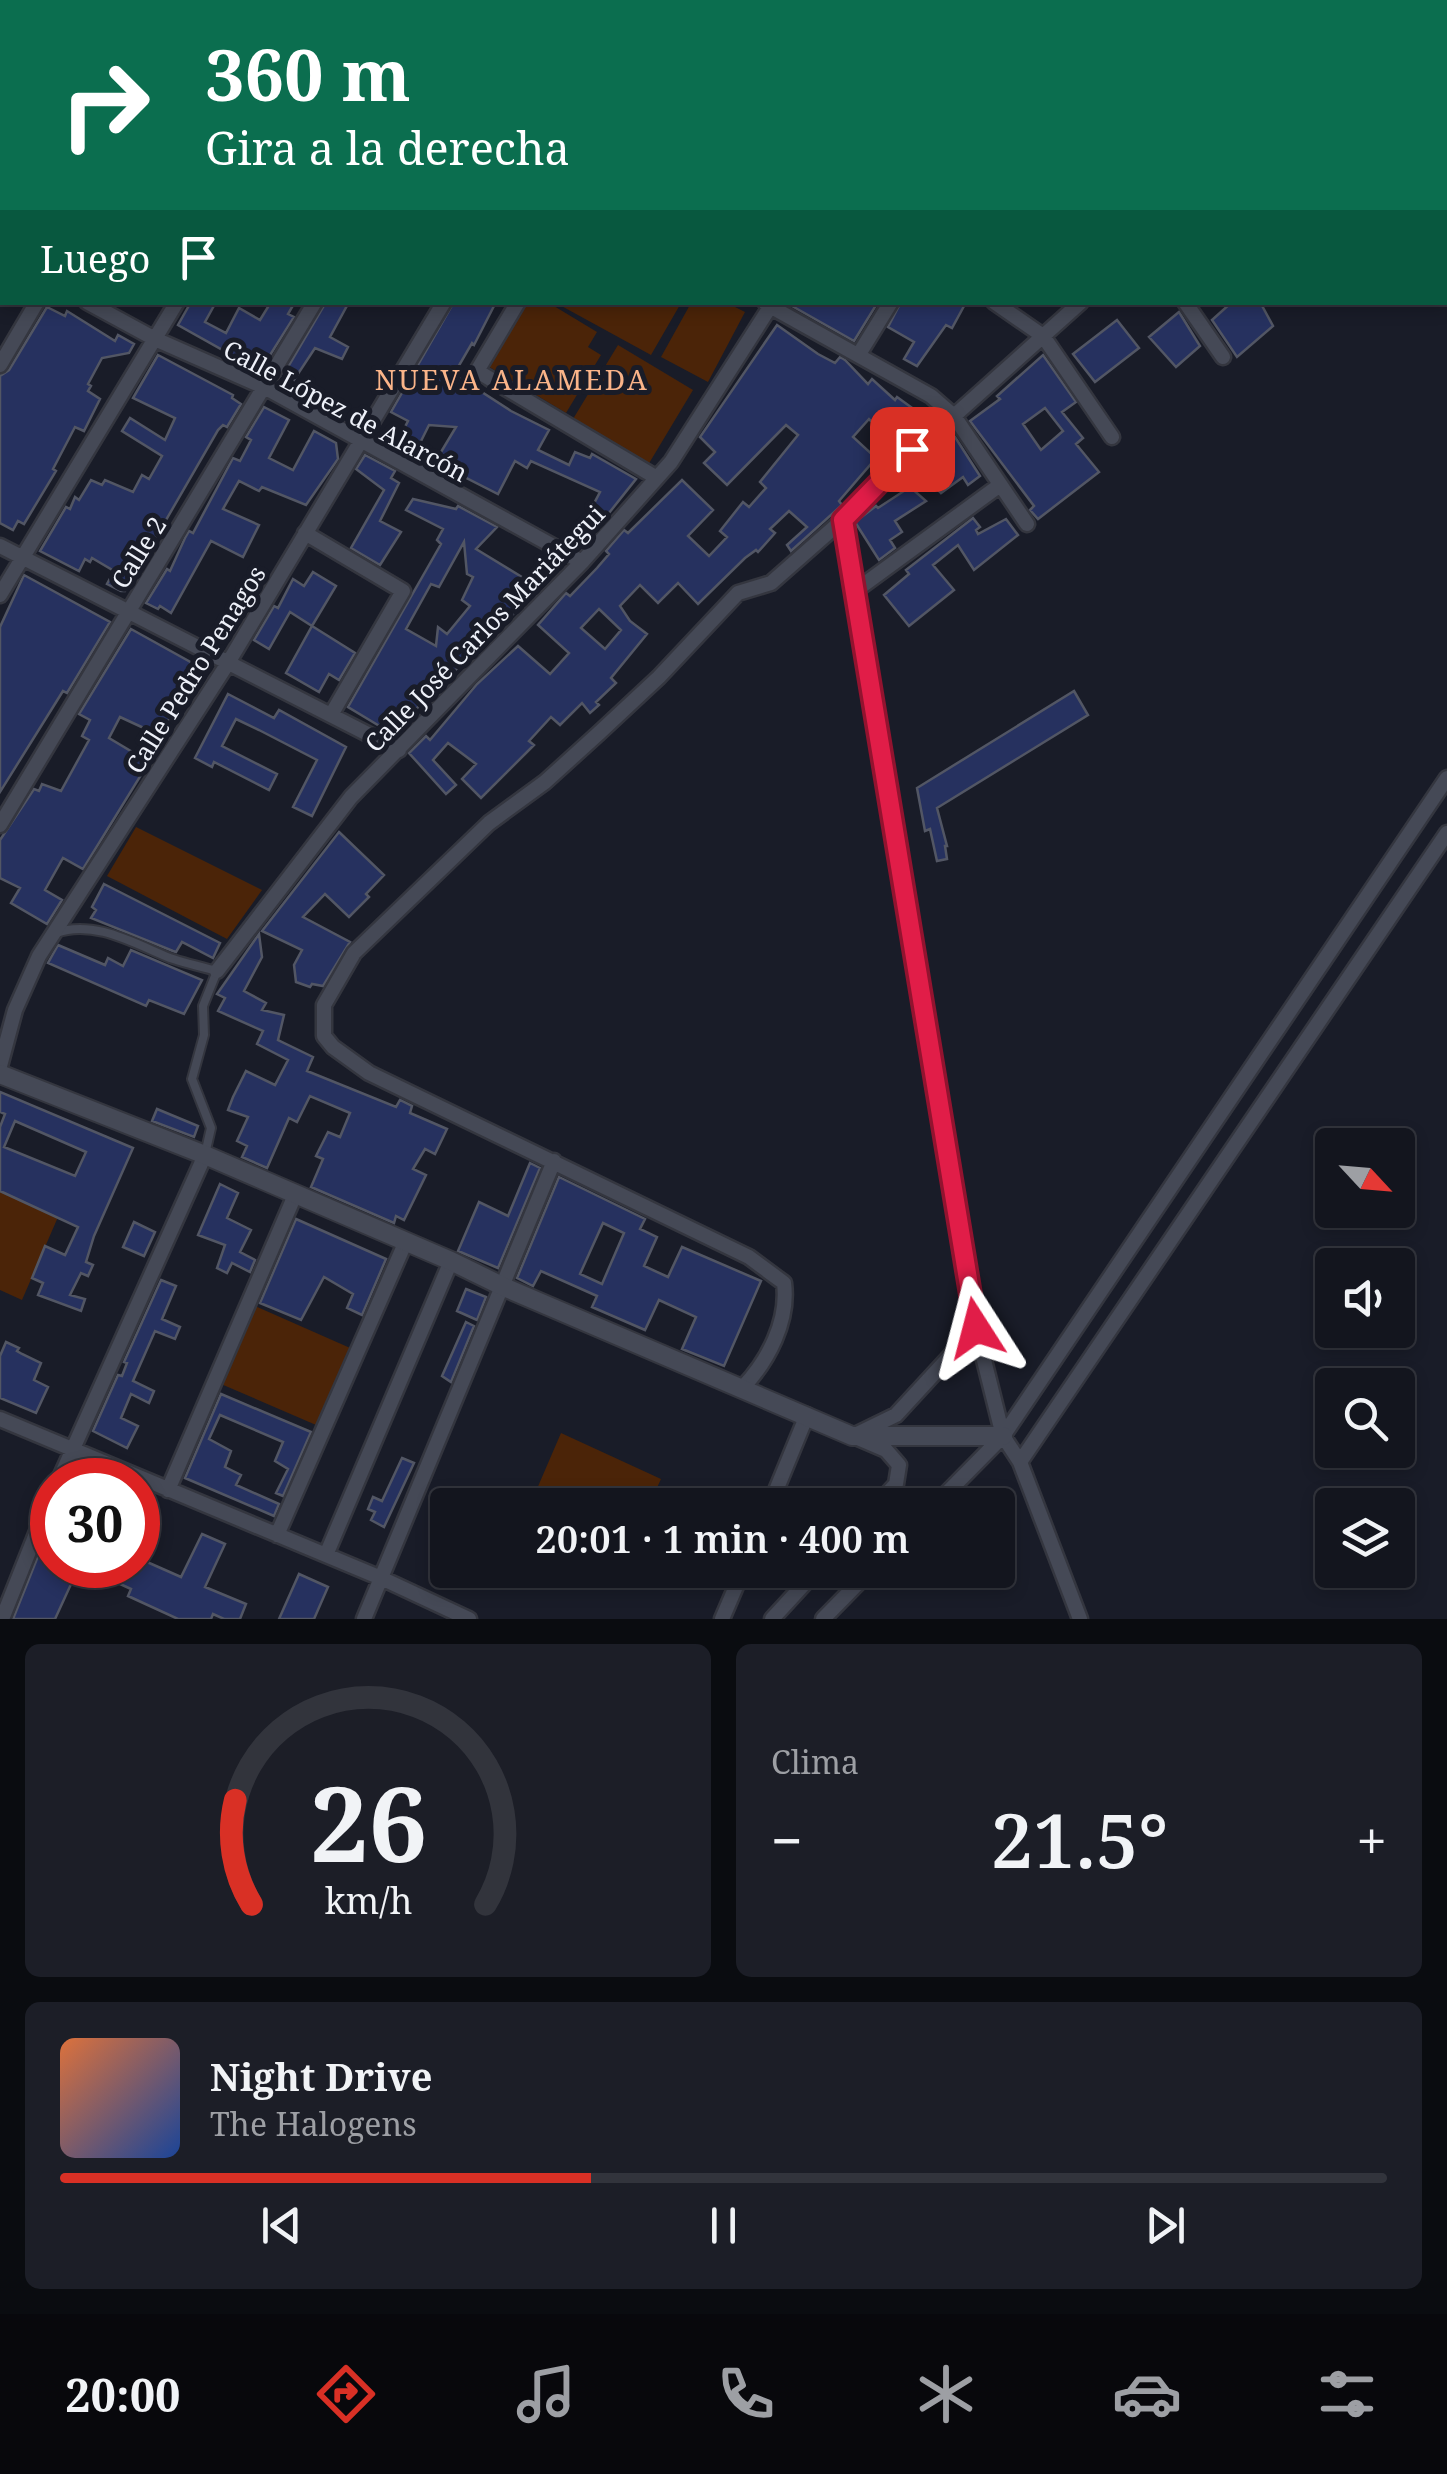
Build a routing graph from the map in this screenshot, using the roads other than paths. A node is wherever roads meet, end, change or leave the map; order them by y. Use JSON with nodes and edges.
{"nodes":[{"id":1,"x":35,"y":305,"type":"edge"},
{"id":2,"x":92,"y":305,"type":"edge"},
{"id":3,"x":175,"y":305,"type":"edge"},
{"id":4,"x":313,"y":305,"type":"edge"},
{"id":5,"x":442,"y":305,"type":"edge"},
{"id":6,"x":516,"y":305,"type":"edge"},
{"id":7,"x":767,"y":305,"type":"edge"},
{"id":8,"x":889,"y":305,"type":"edge"},
{"id":9,"x":998,"y":305,"type":"edge"},
{"id":10,"x":1077,"y":305,"type":"edge"},
{"id":11,"x":1188,"y":305,"type":"edge"},
{"id":12,"x":1044,"y":336,"type":"junction"},
{"id":13,"x":155,"y":339,"type":"junction"},
{"id":14,"x":859,"y":354,"type":"junction"},
{"id":15,"x":1223,"y":357,"type":"dead end"},
{"id":16,"x":0,"y":365,"type":"edge"},
{"id":17,"x":266,"y":388,"type":"junction"},
{"id":18,"x":954,"y":416,"type":"junction"},
{"id":19,"x":1112,"y":436,"type":"dead end"},
{"id":20,"x":362,"y":441,"type":"junction"},
{"id":21,"x":657,"y":478,"type":"junction"},
{"id":22,"x":1000,"y":485,"type":"junction"},
{"id":23,"x":843,"y":520,"type":"junction"},
{"id":24,"x":1026,"y":524,"type":"dead end"},
{"id":25,"x":305,"y":533,"type":"junction"},
{"id":26,"x":0,"y":546,"type":"edge"},
{"id":27,"x":22,"y":558,"type":"junction"},
{"id":28,"x":582,"y":562,"type":"junction"},
{"id":29,"x":854,"y":590,"type":"junction"},
{"id":30,"x":0,"y":594,"type":"edge"},
{"id":31,"x":128,"y":612,"type":"junction"},
{"id":32,"x":228,"y":663,"type":"junction"},
{"id":33,"x":331,"y":716,"type":"junction"},
{"id":34,"x":399,"y":750,"type":"junction"},
{"id":35,"x":1447,"y":778,"type":"edge"},
{"id":36,"x":0,"y":825,"type":"edge"},
{"id":37,"x":1447,"y":833,"type":"edge"},
{"id":38,"x":52,"y":935,"type":"junction"},
{"id":39,"x":217,"y":971,"type":"junction"},
{"id":40,"x":0,"y":1066,"type":"edge"},
{"id":41,"x":0,"y":1074,"type":"edge"},
{"id":42,"x":205,"y":1154,"type":"junction"},
{"id":43,"x":554,"y":1161,"type":"junction"},
{"id":44,"x":295,"y":1195,"type":"junction"},
{"id":45,"x":406,"y":1241,"type":"junction"},
{"id":46,"x":451,"y":1261,"type":"junction"},
{"id":47,"x":504,"y":1288,"type":"junction"},
{"id":48,"x":976,"y":1328,"type":"junction"},
{"id":49,"x":742,"y":1387,"type":"junction"},
{"id":50,"x":807,"y":1415,"type":"junction"},
{"id":51,"x":0,"y":1419,"type":"edge"},
{"id":52,"x":852,"y":1436,"type":"junction"},
{"id":53,"x":1003,"y":1436,"type":"junction"},
{"id":54,"x":72,"y":1450,"type":"junction"},
{"id":55,"x":69,"y":1458,"type":"edge"},
{"id":56,"x":1020,"y":1462,"type":"junction"},
{"id":57,"x":777,"y":1488,"type":"edge"},
{"id":58,"x":892,"y":1488,"type":"edge"},
{"id":59,"x":952,"y":1488,"type":"edge"},
{"id":60,"x":168,"y":1490,"type":"junction"},
{"id":61,"x":277,"y":1535,"type":"junction"},
{"id":62,"x":30,"y":1549,"type":"edge"},
{"id":63,"x":326,"y":1555,"type":"junction"},
{"id":64,"x":382,"y":1578,"type":"junction"},
{"id":65,"x":735,"y":1588,"type":"edge"},
{"id":66,"x":800,"y":1588,"type":"edge"},
{"id":67,"x":854,"y":1588,"type":"edge"},
{"id":68,"x":2,"y":1619,"type":"edge"},
{"id":69,"x":364,"y":1619,"type":"edge"},
{"id":70,"x":470,"y":1619,"type":"edge"},
{"id":71,"x":722,"y":1619,"type":"edge"},
{"id":72,"x":772,"y":1619,"type":"edge"},
{"id":73,"x":824,"y":1619,"type":"edge"},
{"id":74,"x":1080,"y":1619,"type":"edge"}],
"edges":[{"from":1,"to":16,"type":"street"},
{"from":2,"to":13,"type":"street","name":"Calle López de Alarcón"},
{"from":3,"to":13,"type":"street"},
{"from":4,"to":17,"type":"street","name":"Calle 2"},
{"from":5,"to":20,"type":"street","name":"Calle Pedro Penagos"},
{"from":6,"to":21,"type":"street"},
{"from":7,"to":14,"type":"street"},
{"from":7,"to":21,"type":"street","name":"Calle José Carlos Mariátegui"},
{"from":8,"to":14,"type":"street"},
{"from":9,"to":12,"type":"street"},
{"from":10,"to":12,"type":"street"},
{"from":11,"to":15,"type":"street"},
{"from":12,"to":18,"type":"street"},
{"from":12,"to":19,"type":"street"},
{"from":13,"to":17,"type":"street","name":"Calle López de Alarcón"},
{"from":13,"to":27,"type":"street"},
{"from":14,"to":18,"type":"street"},
{"from":17,"to":20,"type":"street","name":"Calle López de Alarcón"},
{"from":17,"to":31,"type":"street","name":"Calle 2"},
{"from":18,"to":22,"type":"street"},
{"from":18,"to":23,"type":"street"},
{"from":20,"to":25,"type":"street","name":"Calle Pedro Penagos"},
{"from":20,"to":28,"type":"street","name":"Calle López de Alarcón"},
{"from":21,"to":28,"type":"street","name":"Calle José Carlos Mariátegui"},
{"from":22,"to":24,"type":"street"},
{"from":22,"to":29,"type":"street"},
{"from":23,"to":29,"type":"street"},
{"from":23,"to":43,"type":"street"},
{"from":25,"to":32,"type":"street","name":"Calle Pedro Penagos"},
{"from":25,"to":33,"type":"street"},
{"from":26,"to":27,"type":"street"},
{"from":27,"to":30,"type":"street"},
{"from":27,"to":31,"type":"street"},
{"from":28,"to":34,"type":"street","name":"Calle José Carlos Mariátegui"},
{"from":29,"to":48,"type":"street"},
{"from":31,"to":32,"type":"street"},
{"from":31,"to":36,"type":"street","name":"Calle 2"},
{"from":32,"to":33,"type":"street"},
{"from":32,"to":38,"type":"street","name":"Calle Pedro Penagos"},
{"from":33,"to":34,"type":"street"},
{"from":34,"to":39,"type":"street","name":"Calle José Carlos Mariátegui"},
{"from":35,"to":53,"type":"street"},
{"from":37,"to":56,"type":"street"},
{"from":38,"to":39,"type":"lane"},
{"from":38,"to":40,"type":"street","name":"Calle Pedro Penagos"},
{"from":39,"to":42,"type":"lane"},
{"from":41,"to":42,"type":"street"},
{"from":42,"to":44,"type":"street"},
{"from":42,"to":54,"type":"street"},
{"from":43,"to":47,"type":"street"},
{"from":43,"to":49,"type":"street"},
{"from":44,"to":45,"type":"street"},
{"from":44,"to":60,"type":"street"},
{"from":45,"to":46,"type":"street"},
{"from":45,"to":61,"type":"street"},
{"from":46,"to":47,"type":"street"},
{"from":46,"to":63,"type":"street"},
{"from":47,"to":49,"type":"street"},
{"from":47,"to":64,"type":"street"},
{"from":48,"to":52,"type":"street"},
{"from":48,"to":53,"type":"street"},
{"from":49,"to":50,"type":"street"},
{"from":50,"to":52,"type":"street"},
{"from":50,"to":57,"type":"street"},
{"from":51,"to":54,"type":"street"},
{"from":52,"to":53,"type":"street"},
{"from":52,"to":58,"type":"street"},
{"from":53,"to":56,"type":"street"},
{"from":53,"to":59,"type":"street"},
{"from":54,"to":55,"type":"street"},
{"from":54,"to":60,"type":"street"},
{"from":56,"to":74,"type":"street"},
{"from":60,"to":61,"type":"street"},
{"from":61,"to":63,"type":"street"},
{"from":62,"to":68,"type":"street"},
{"from":63,"to":64,"type":"street"},
{"from":64,"to":69,"type":"street"},
{"from":64,"to":70,"type":"street"},
{"from":65,"to":71,"type":"street"},
{"from":66,"to":72,"type":"street"},
{"from":67,"to":73,"type":"street"}]}
